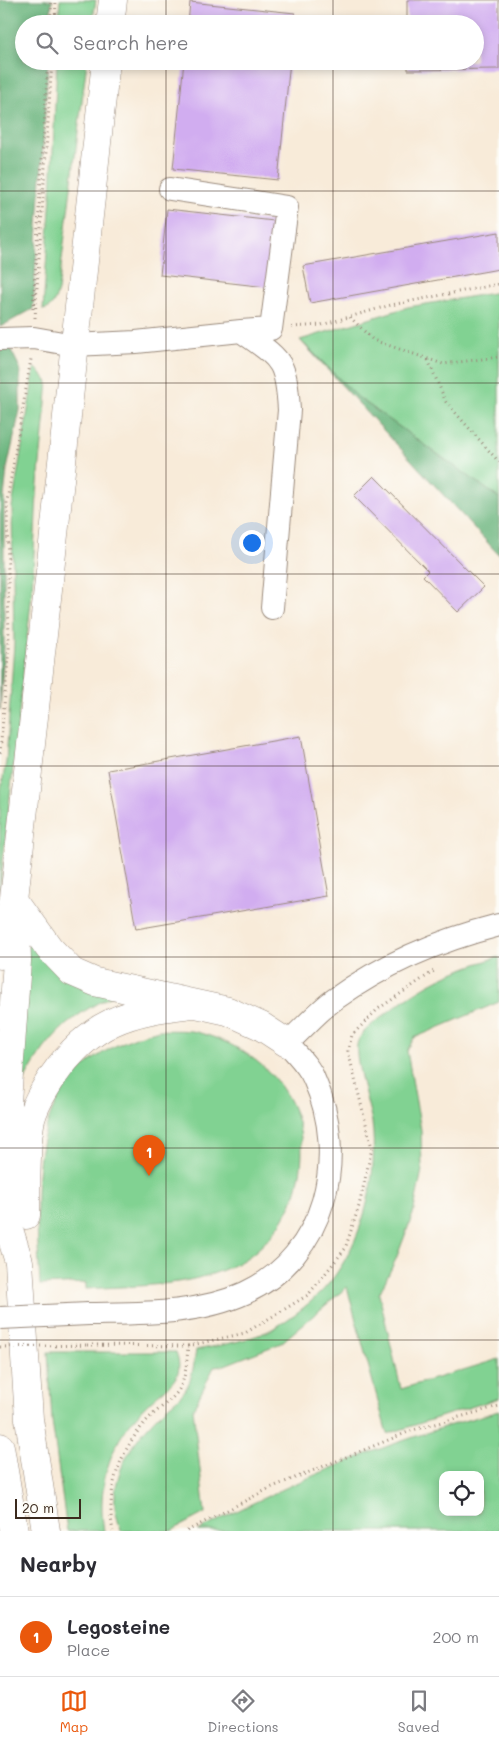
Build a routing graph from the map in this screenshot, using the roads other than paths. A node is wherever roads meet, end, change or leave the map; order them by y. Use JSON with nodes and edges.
{"nodes":[{"id":1,"x":113,"y":0,"type":"edge"},
{"id":2,"x":111,"y":15,"type":"edge"},
{"id":3,"x":105,"y":70,"type":"edge"},
{"id":4,"x":170,"y":189,"type":"dead end"},
{"id":5,"x":241,"y":332,"type":"junction"},
{"id":6,"x":0,"y":339,"type":"edge"},
{"id":7,"x":74,"y":345,"type":"junction"},
{"id":8,"x":272,"y":608,"type":"dead end"},
{"id":9,"x":14,"y":899,"type":"junction"},
{"id":10,"x":499,"y":925,"type":"edge"},
{"id":11,"x":0,"y":955,"type":"edge"},
{"id":12,"x":192,"y":1004,"type":"junction"},
{"id":13,"x":287,"y":1043,"type":"junction"},
{"id":14,"x":19,"y":1262,"type":"junction"},
{"id":15,"x":0,"y":1318,"type":"edge"},
{"id":16,"x":0,"y":1447,"type":"edge"},
{"id":17,"x":14,"y":1531,"type":"edge"},
{"id":18,"x":46,"y":1531,"type":"edge"}],
"edges":[{"from":1,"to":2,"type":"main road"},
{"from":3,"to":7,"type":"main road"},
{"from":4,"to":5,"type":"street"},
{"from":5,"to":7,"type":"street"},
{"from":5,"to":8,"type":"street"},
{"from":6,"to":7,"type":"street"},
{"from":7,"to":9,"type":"main road"},
{"from":9,"to":11,"type":"main road"},
{"from":9,"to":12,"type":"main road"},
{"from":9,"to":14,"type":"main road"},
{"from":10,"to":13,"type":"street"},
{"from":12,"to":13,"type":"main road"},
{"from":12,"to":14,"type":"main road"},
{"from":13,"to":15,"type":"street","bridge":true},
{"from":14,"to":18,"type":"main road"},
{"from":16,"to":17,"type":"main road"}]}
